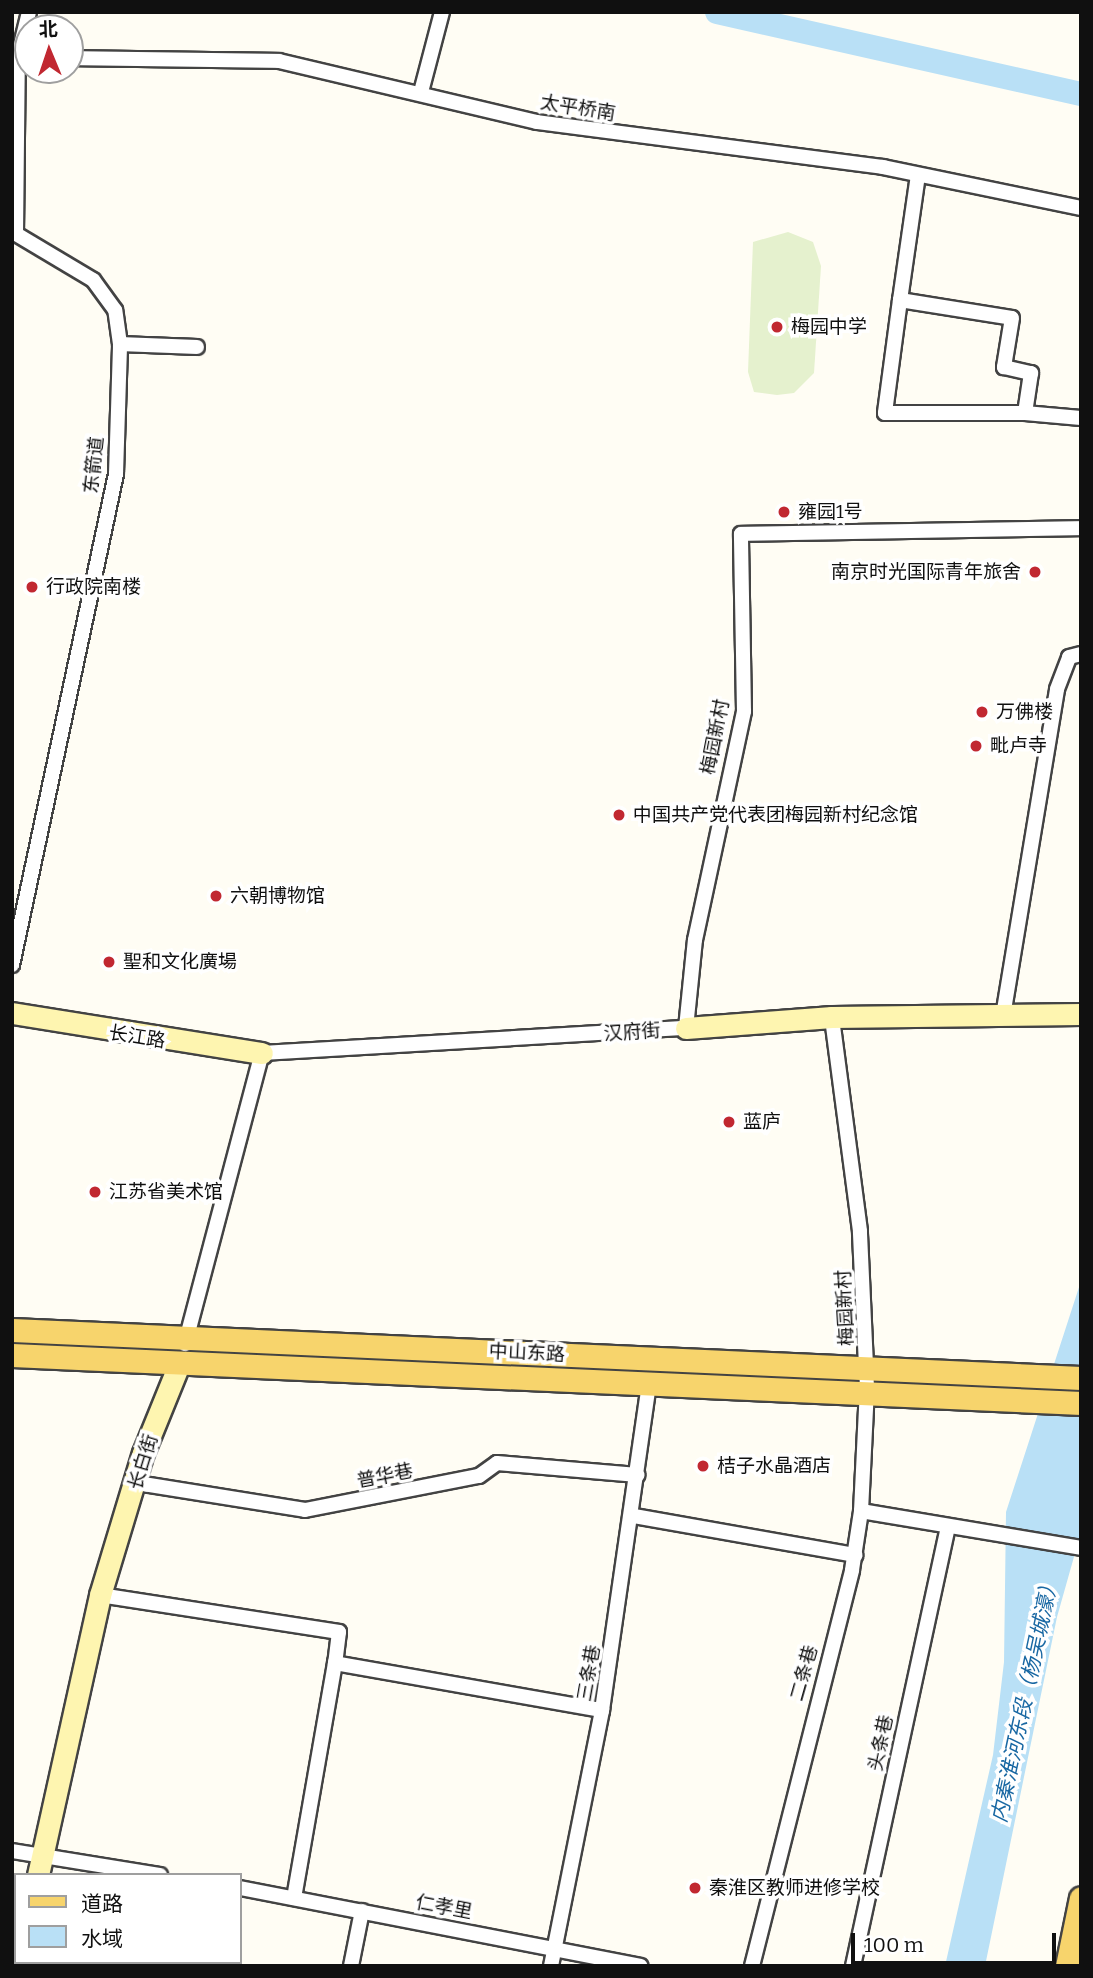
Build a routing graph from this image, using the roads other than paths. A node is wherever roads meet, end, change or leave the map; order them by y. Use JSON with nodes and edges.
{"nodes":[{"id":1,"x":442,"y":12,"type":"edge"},
{"id":2,"x":84,"y":58,"type":"edge"},
{"id":3,"x":19,"y":84,"type":"edge"},
{"id":4,"x":421,"y":92,"type":"junction"},
{"id":5,"x":918,"y":174,"type":"junction"},
{"id":6,"x":1081,"y":208,"type":"edge"},
{"id":7,"x":900,"y":300,"type":"junction"},
{"id":8,"x":120,"y":344,"type":"junction"},
{"id":9,"x":197,"y":347,"type":"dead end"},
{"id":10,"x":1025,"y":413,"type":"junction"},
{"id":11,"x":1081,"y":418,"type":"edge"},
{"id":12,"x":1081,"y":528,"type":"edge"},
{"id":13,"x":1081,"y":654,"type":"edge"},
{"id":14,"x":12,"y":965,"type":"edge"},
{"id":15,"x":12,"y":1013,"type":"edge"},
{"id":16,"x":1081,"y":1014,"type":"edge"},
{"id":17,"x":1003,"y":1016,"type":"junction"},
{"id":18,"x":832,"y":1017,"type":"junction"},
{"id":19,"x":686,"y":1028,"type":"junction"},
{"id":20,"x":262,"y":1053,"type":"junction"},
{"id":21,"x":12,"y":1331,"type":"edge"},
{"id":22,"x":187,"y":1338,"type":"junction"},
{"id":23,"x":12,"y":1355,"type":"edge"},
{"id":24,"x":180,"y":1362,"type":"junction"},
{"id":25,"x":1081,"y":1378,"type":"edge"},
{"id":26,"x":867,"y":1383,"type":"junction"},
{"id":27,"x":649,"y":1384,"type":"junction"},
{"id":28,"x":1081,"y":1403,"type":"edge"},
{"id":29,"x":637,"y":1475,"type":"junction"},
{"id":30,"x":137,"y":1483,"type":"junction"},
{"id":31,"x":861,"y":1511,"type":"junction"},
{"id":32,"x":634,"y":1516,"type":"junction"},
{"id":33,"x":948,"y":1528,"type":"junction"},
{"id":34,"x":1081,"y":1548,"type":"edge"},
{"id":35,"x":856,"y":1555,"type":"junction"},
{"id":36,"x":100,"y":1595,"type":"junction"},
{"id":37,"x":335,"y":1663,"type":"junction"},
{"id":38,"x":602,"y":1710,"type":"junction"},
{"id":39,"x":12,"y":1851,"type":"edge"},
{"id":40,"x":40,"y":1867,"type":"edge"},
{"id":41,"x":130,"y":1873,"type":"edge"},
{"id":42,"x":242,"y":1888,"type":"edge"},
{"id":43,"x":293,"y":1898,"type":"junction"},
{"id":44,"x":1081,"y":1898,"type":"edge"},
{"id":45,"x":362,"y":1911,"type":"junction"},
{"id":46,"x":555,"y":1948,"type":"junction"},
{"id":47,"x":351,"y":1966,"type":"edge"},
{"id":48,"x":551,"y":1966,"type":"edge"},
{"id":49,"x":640,"y":1966,"type":"edge"},
{"id":50,"x":752,"y":1966,"type":"edge"},
{"id":51,"x":853,"y":1966,"type":"edge"},
{"id":52,"x":1067,"y":1966,"type":"edge"}],
"edges":[{"from":1,"to":4,"type":"street"},
{"from":2,"to":4,"type":"street","name":"太平桥南"},
{"from":3,"to":8,"type":"street","name":"东箭道"},
{"from":4,"to":5,"type":"street","name":"太平桥南"},
{"from":5,"to":6,"type":"street","name":"太平桥南"},
{"from":5,"to":7,"type":"street"},
{"from":7,"to":10,"type":"street"},
{"from":7,"to":10,"type":"street"},
{"from":8,"to":9,"type":"street"},
{"from":8,"to":14,"type":"street","name":"东箭道"},
{"from":10,"to":11,"type":"street"},
{"from":12,"to":19,"type":"street","name":"梅园新村"},
{"from":13,"to":17,"type":"street"},
{"from":15,"to":20,"type":"street","name":"长江路"},
{"from":16,"to":17,"type":"street","name":"汉府街"},
{"from":17,"to":18,"type":"street","name":"汉府街"},
{"from":18,"to":19,"type":"street","name":"汉府街"},
{"from":18,"to":26,"type":"street","name":"梅园新村"},
{"from":19,"to":20,"type":"street","name":"汉府街"},
{"from":20,"to":22,"type":"street","name":"长白街"},
{"from":21,"to":22,"type":"main road","name":"中山东路"},
{"from":22,"to":24,"type":"street","name":"长白街"},
{"from":22,"to":26,"type":"main road","name":"中山东路"},
{"from":23,"to":24,"type":"main road","name":"中山东路"},
{"from":24,"to":27,"type":"main road","name":"中山东路"},
{"from":24,"to":30,"type":"street","name":"长白街"},
{"from":25,"to":26,"type":"main road","name":"中山东路"},
{"from":26,"to":27,"type":"main road","name":"中山东路"},
{"from":26,"to":28,"type":"main road","name":"中山东路"},
{"from":26,"to":31,"type":"street","name":"二条巷"},
{"from":27,"to":29,"type":"street","name":"三条巷"},
{"from":29,"to":30,"type":"street","name":"普华巷"},
{"from":29,"to":32,"type":"street","name":"三条巷"},
{"from":30,"to":36,"type":"street","name":"长白街"},
{"from":31,"to":33,"type":"street"},
{"from":31,"to":35,"type":"street","name":"二条巷"},
{"from":32,"to":35,"type":"street"},
{"from":32,"to":38,"type":"street","name":"三条巷"},
{"from":33,"to":34,"type":"street"},
{"from":33,"to":51,"type":"street","name":"头条巷"},
{"from":35,"to":50,"type":"street","name":"二条巷"},
{"from":36,"to":37,"type":"street"},
{"from":36,"to":40,"type":"street","name":"长白街"},
{"from":37,"to":38,"type":"street"},
{"from":37,"to":43,"type":"street"},
{"from":38,"to":46,"type":"street","name":"三条巷"},
{"from":39,"to":40,"type":"street"},
{"from":40,"to":41,"type":"street"},
{"from":42,"to":43,"type":"street","name":"仁孝里"},
{"from":43,"to":45,"type":"street","name":"仁孝里"},
{"from":44,"to":52,"type":"main road"},
{"from":45,"to":46,"type":"street","name":"仁孝里"},
{"from":45,"to":47,"type":"street"},
{"from":46,"to":48,"type":"street","name":"三条巷"},
{"from":46,"to":49,"type":"street","name":"仁孝里"}]}
